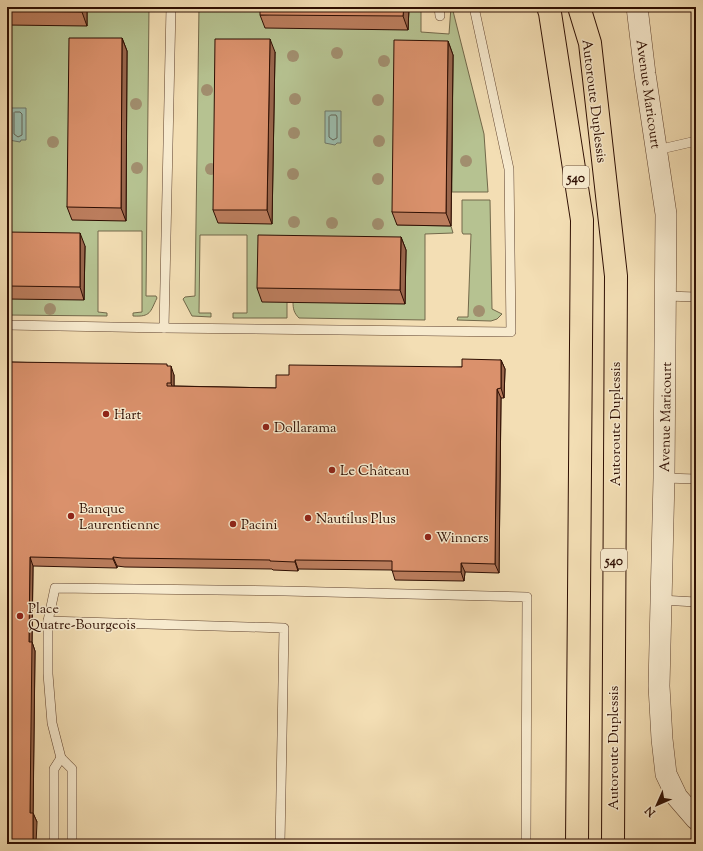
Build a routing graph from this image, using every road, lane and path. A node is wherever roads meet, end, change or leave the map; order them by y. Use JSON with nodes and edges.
{"nodes":[{"id":1,"x":171,"y":7,"type":"edge"},
{"id":2,"x":474,"y":7,"type":"edge"},
{"id":3,"x":548,"y":7,"type":"edge"},
{"id":4,"x":579,"y":7,"type":"edge"},
{"id":5,"x":594,"y":7,"type":"edge"},
{"id":6,"x":637,"y":7,"type":"edge"},
{"id":7,"x":696,"y":141,"type":"edge"},
{"id":8,"x":657,"y":150,"type":"junction"},
{"id":9,"x":616,"y":276,"type":"junction"},
{"id":10,"x":666,"y":296,"type":"junction"},
{"id":11,"x":696,"y":297,"type":"edge"},
{"id":12,"x":7,"y":325,"type":"edge"},
{"id":13,"x":164,"y":328,"type":"junction"},
{"id":14,"x":664,"y":478,"type":"junction"},
{"id":15,"x":696,"y":479,"type":"edge"},
{"id":16,"x":661,"y":600,"type":"junction"},
{"id":17,"x":696,"y":602,"type":"edge"},
{"id":18,"x":48,"y":621,"type":"junction"},
{"id":19,"x":62,"y":758,"type":"junction"},
{"id":20,"x":696,"y":819,"type":"edge"},
{"id":21,"x":54,"y":844,"type":"edge"},
{"id":22,"x":72,"y":844,"type":"edge"},
{"id":23,"x":280,"y":844,"type":"edge"},
{"id":24,"x":526,"y":844,"type":"edge"},
{"id":25,"x":576,"y":844,"type":"edge"},
{"id":26,"x":612,"y":844,"type":"edge"}],
"edges":[{"from":1,"to":13,"type":"lane"},
{"from":2,"to":13,"type":"lane"},
{"from":3,"to":25,"type":"highway","name":"Autoroute Duplessis","number":"540"},
{"from":4,"to":9,"type":"highway","name":"Autoroute Duplessis","number":"540"},
{"from":5,"to":9,"type":"highway"},
{"from":6,"to":8,"type":"street","name":"Avenue Maricourt"},
{"from":7,"to":8,"type":"lane"},
{"from":8,"to":10,"type":"street","name":"Avenue Maricourt"},
{"from":9,"to":26,"type":"highway","name":"Autoroute Duplessis","number":"540"},
{"from":10,"to":11,"type":"lane"},
{"from":10,"to":14,"type":"street","name":"Avenue Maricourt"},
{"from":12,"to":13,"type":"lane"},
{"from":14,"to":15,"type":"lane"},
{"from":14,"to":16,"type":"street","name":"Avenue Maricourt"},
{"from":16,"to":17,"type":"lane"},
{"from":16,"to":20,"type":"street","name":"Avenue Maricourt"},
{"from":18,"to":19,"type":"lane"},
{"from":18,"to":23,"type":"lane"},
{"from":18,"to":24,"type":"lane"},
{"from":19,"to":21,"type":"lane"},
{"from":19,"to":22,"type":"lane"}]}
